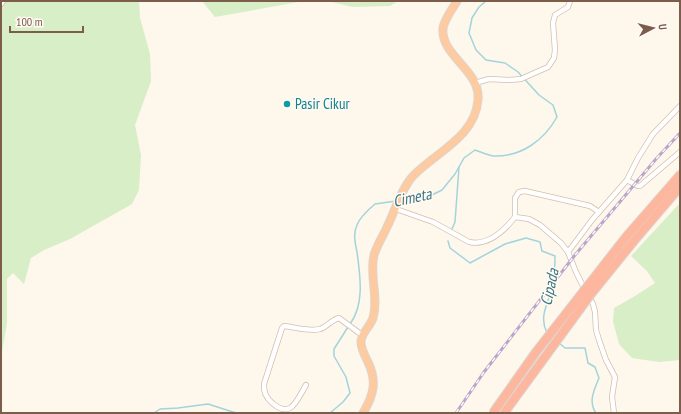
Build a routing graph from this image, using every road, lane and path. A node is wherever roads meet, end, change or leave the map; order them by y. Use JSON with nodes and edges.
{"nodes":[{"id":1,"x":3,"y":1,"type":"edge"},
{"id":2,"x":456,"y":1,"type":"edge"},
{"id":3,"x":570,"y":1,"type":"edge"},
{"id":4,"x":1,"y":4,"type":"edge"},
{"id":5,"x":476,"y":83,"type":"junction"},
{"id":6,"x":680,"y":106,"type":"edge"},
{"id":7,"x":680,"y":152,"type":"edge"},
{"id":8,"x":680,"y":175,"type":"edge"},
{"id":9,"x":627,"y":180,"type":"junction"},
{"id":10,"x":680,"y":187,"type":"edge"},
{"id":11,"x":397,"y":206,"type":"junction"},
{"id":12,"x":599,"y":212,"type":"junction"},
{"id":13,"x":515,"y":217,"type":"junction"},
{"id":14,"x":629,"y":239,"type":"junction"},
{"id":15,"x":568,"y":252,"type":"junction"},
{"id":16,"x":359,"y":333,"type":"junction"},
{"id":17,"x":306,"y":385,"type":"dead end"},
{"id":18,"x":363,"y":413,"type":"edge"},
{"id":19,"x":493,"y":413,"type":"edge"},
{"id":20,"x":504,"y":413,"type":"edge"},
{"id":21,"x":614,"y":413,"type":"edge"}],
"edges":[{"from":1,"to":4,"type":"street"},
{"from":2,"to":5,"type":"highway"},
{"from":3,"to":5,"type":"street"},
{"from":5,"to":11,"type":"highway"},
{"from":6,"to":9,"type":"street"},
{"from":7,"to":9,"type":"street"},
{"from":8,"to":14,"type":"highway"},
{"from":9,"to":12,"type":"street"},
{"from":10,"to":14,"type":"highway"},
{"from":11,"to":13,"type":"street"},
{"from":11,"to":16,"type":"highway"},
{"from":12,"to":13,"type":"street"},
{"from":12,"to":15,"type":"street"},
{"from":13,"to":15,"type":"street"},
{"from":14,"to":19,"type":"highway","bridge":true},
{"from":14,"to":20,"type":"highway","bridge":true},
{"from":15,"to":21,"type":"street"},
{"from":16,"to":17,"type":"street"},
{"from":16,"to":18,"type":"highway"}]}
